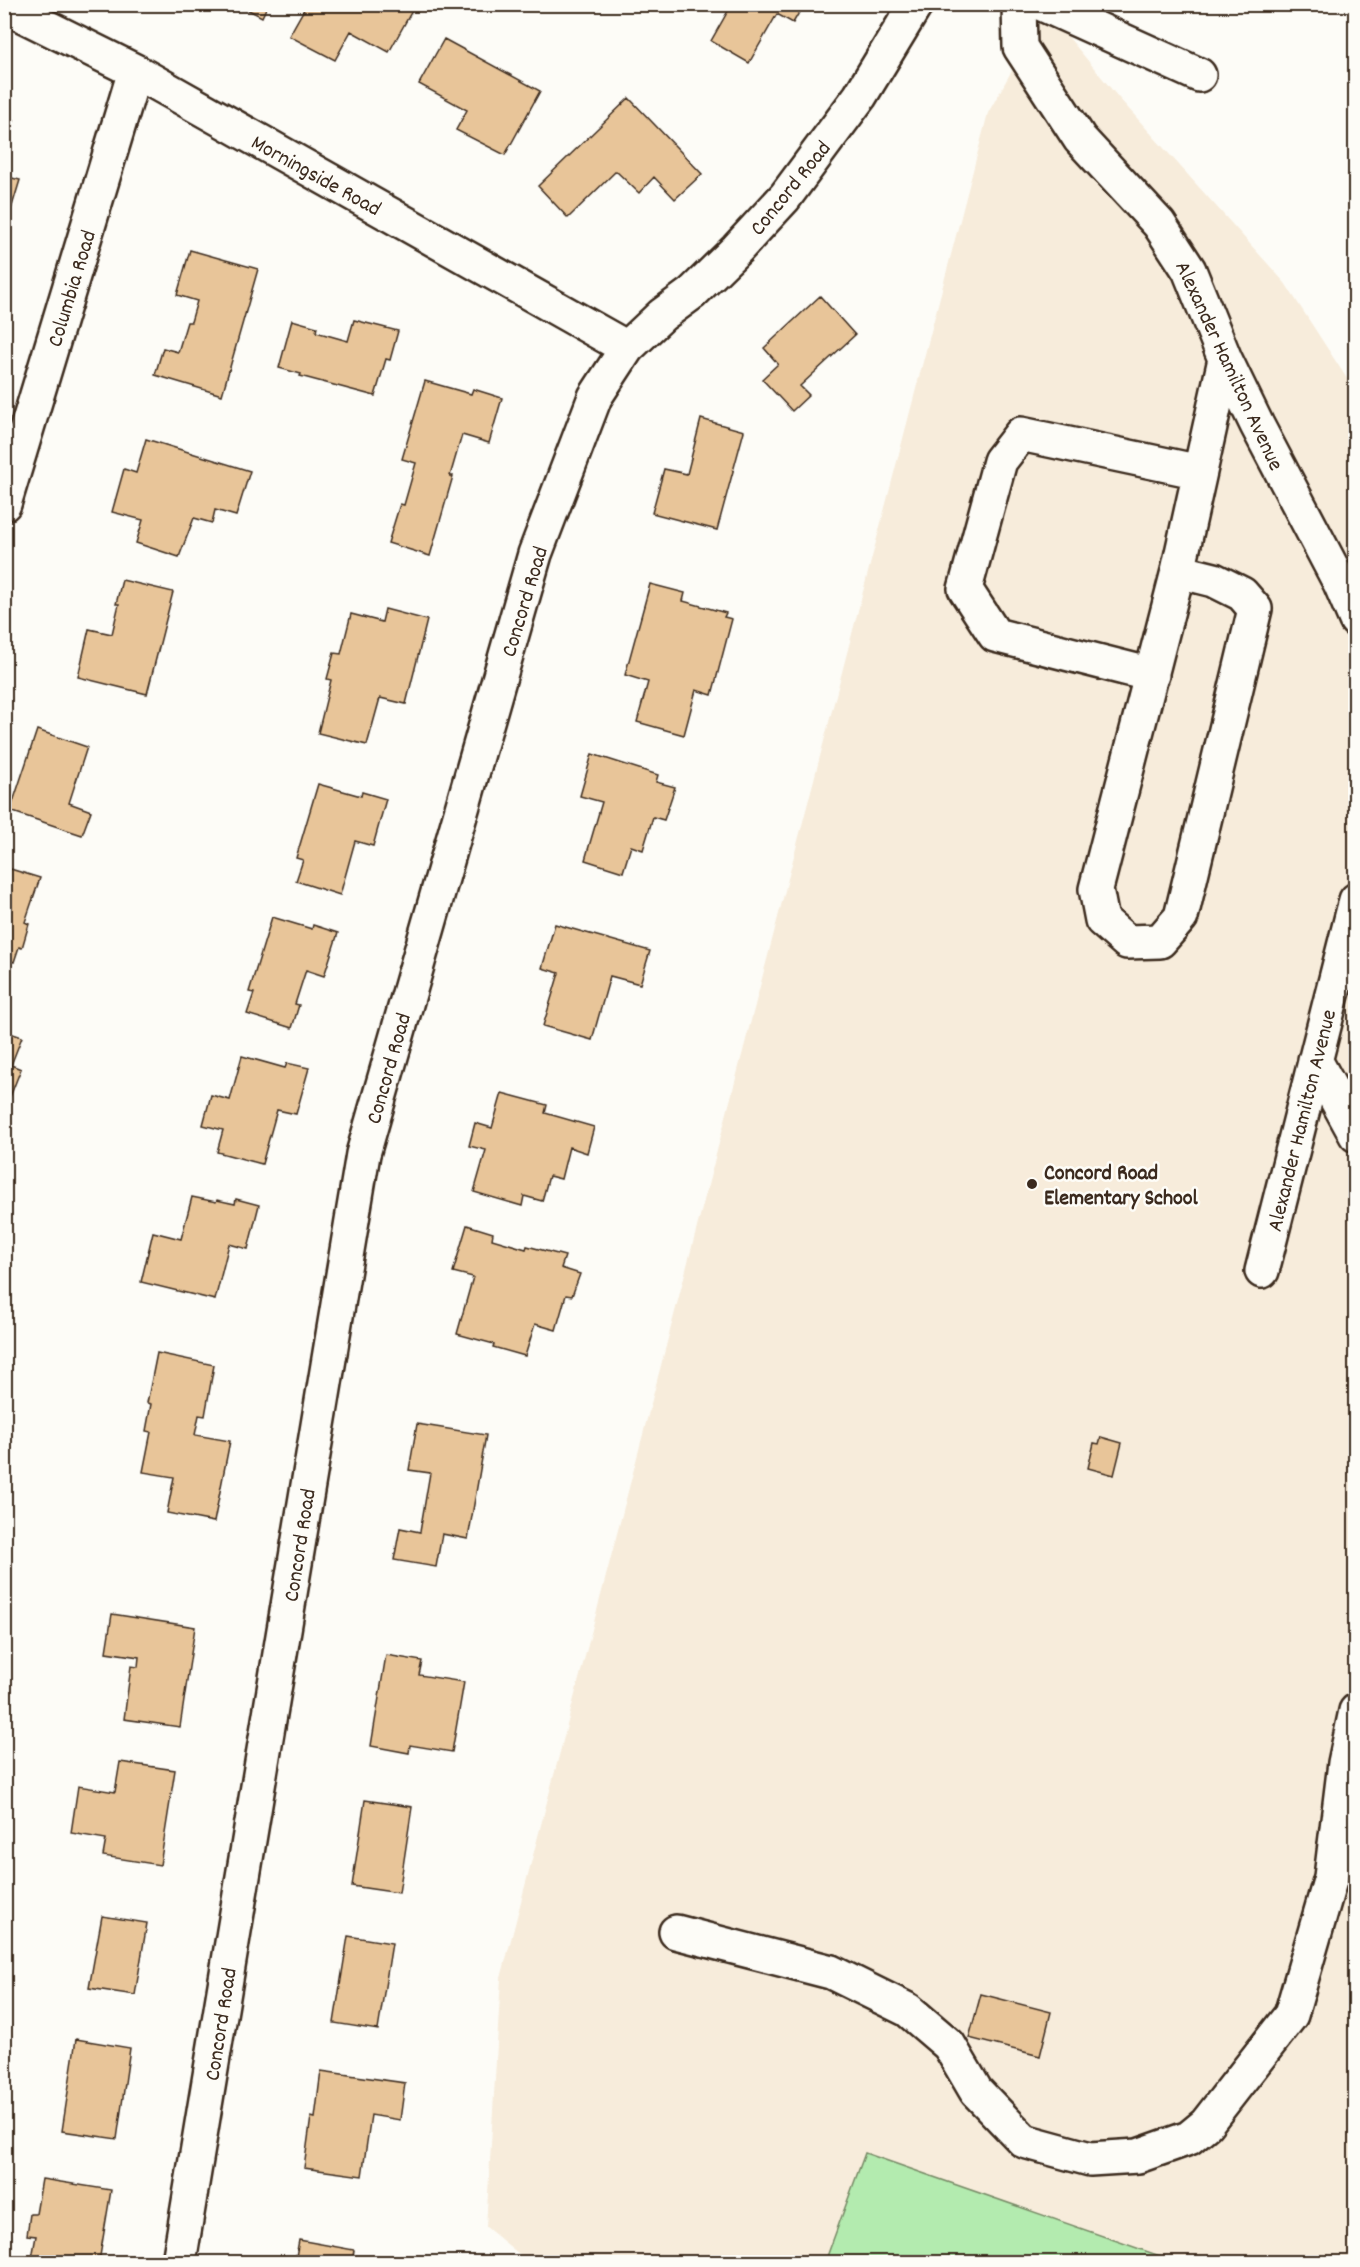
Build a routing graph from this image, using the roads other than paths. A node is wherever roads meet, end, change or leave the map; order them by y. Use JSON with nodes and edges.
{"nodes":[{"id":1,"x":916,"y":4,"type":"edge"},
{"id":2,"x":1019,"y":4,"type":"edge"},
{"id":3,"x":1042,"y":4,"type":"edge"},
{"id":4,"x":4,"y":6,"type":"edge"},
{"id":5,"x":135,"y":71,"type":"junction"},
{"id":6,"x":1199,"y":75,"type":"dead end"},
{"id":7,"x":627,"y":348,"type":"junction"},
{"id":8,"x":1226,"y":359,"type":"junction"},
{"id":9,"x":1200,"y":472,"type":"junction"},
{"id":10,"x":4,"y":504,"type":"edge"},
{"id":11,"x":1178,"y":571,"type":"junction"},
{"id":12,"x":1356,"y":620,"type":"edge"},
{"id":13,"x":1152,"y":675,"type":"junction"},
{"id":14,"x":1356,"y":900,"type":"edge"},
{"id":15,"x":1315,"y":1060,"type":"junction"},
{"id":16,"x":1356,"y":1135,"type":"edge"},
{"id":17,"x":1262,"y":1271,"type":"dead end"},
{"id":18,"x":1356,"y":1711,"type":"edge"},
{"id":19,"x":676,"y":1932,"type":"dead end"},
{"id":20,"x":179,"y":2262,"type":"edge"}],
"edges":[{"from":1,"to":7,"type":"street","name":"Concord Road"},
{"from":2,"to":8,"type":"street","name":"Alexander Hamilton Avenue"},
{"from":3,"to":6,"type":"street"},
{"from":4,"to":5,"type":"street","name":"Morningside Road"},
{"from":5,"to":7,"type":"street","name":"Morningside Road"},
{"from":5,"to":10,"type":"street","name":"Columbia Road"},
{"from":7,"to":20,"type":"street","name":"Concord Road"},
{"from":8,"to":9,"type":"street"},
{"from":8,"to":12,"type":"street","name":"Alexander Hamilton Avenue"},
{"from":9,"to":11,"type":"street"},
{"from":9,"to":13,"type":"street"},
{"from":11,"to":13,"type":"street"},
{"from":11,"to":13,"type":"street"},
{"from":14,"to":15,"type":"street","name":"Alexander Hamilton Avenue"},
{"from":15,"to":16,"type":"street"},
{"from":15,"to":17,"type":"street","name":"Alexander Hamilton Avenue"},
{"from":18,"to":19,"type":"street"}]}
